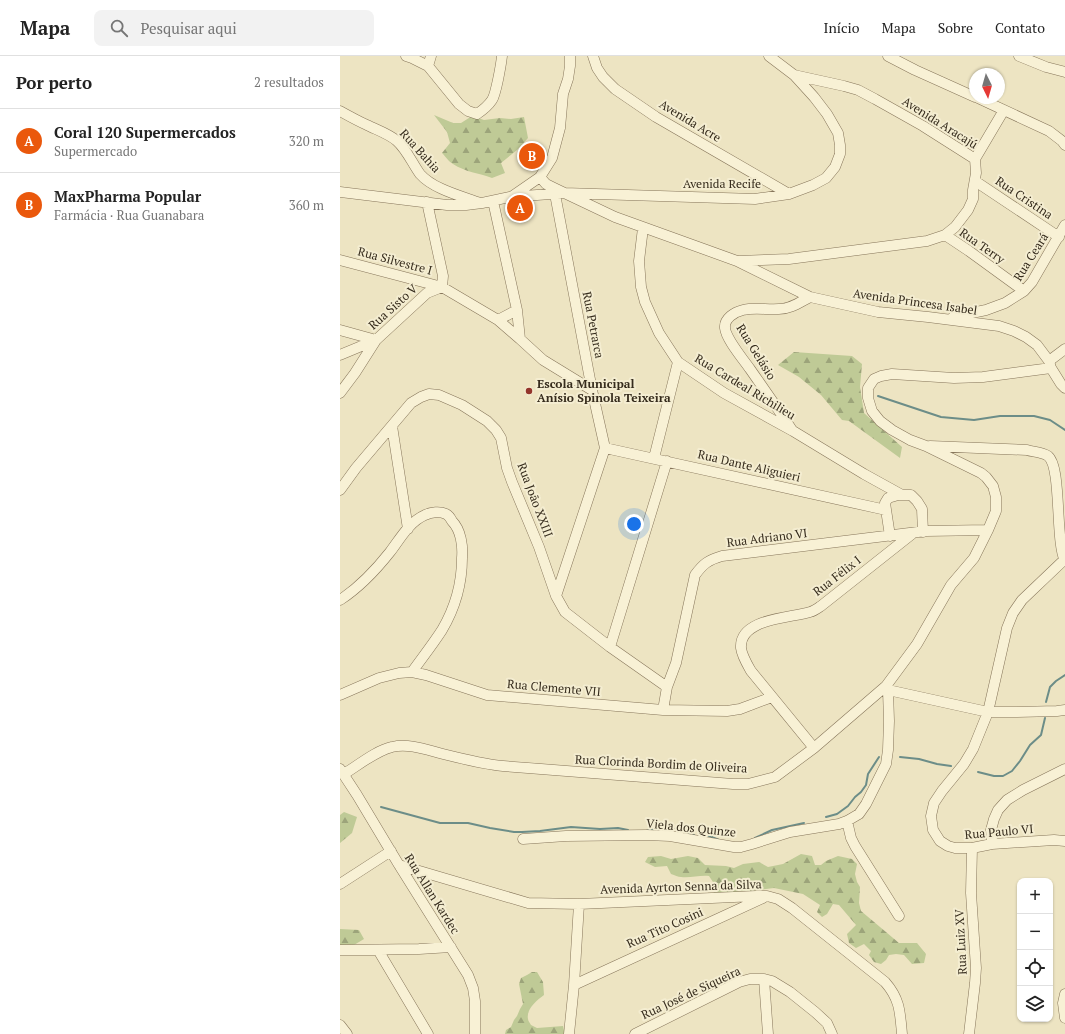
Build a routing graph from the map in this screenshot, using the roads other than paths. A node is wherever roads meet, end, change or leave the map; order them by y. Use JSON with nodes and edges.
{"nodes":[{"id":1,"x":406,"y":56,"type":"edge"},
{"id":2,"x":431,"y":56,"type":"edge"},
{"id":3,"x":502,"y":56,"type":"edge"},
{"id":4,"x":570,"y":56,"type":"edge"},
{"id":5,"x":593,"y":56,"type":"edge"},
{"id":6,"x":769,"y":56,"type":"edge"},
{"id":7,"x":888,"y":56,"type":"edge"},
{"id":8,"x":1019,"y":56,"type":"edge"},
{"id":9,"x":428,"y":66,"type":"junction"},
{"id":10,"x":1046,"y":67,"type":"junction"},
{"id":11,"x":1065,"y":68,"type":"edge"},
{"id":12,"x":1065,"y":72,"type":"edge"},
{"id":13,"x":794,"y":75,"type":"junction"},
{"id":14,"x":969,"y":93,"type":"edge"},
{"id":15,"x":991,"y":104,"type":"edge"},
{"id":16,"x":1004,"y":110,"type":"junction"},
{"id":17,"x":340,"y":111,"type":"edge"},
{"id":18,"x":1065,"y":145,"type":"edge"},
{"id":19,"x":975,"y":159,"type":"junction"},
{"id":20,"x":540,"y":177,"type":"junction"},
{"id":21,"x":975,"y":181,"type":"junction"},
{"id":22,"x":340,"y":192,"type":"edge"},
{"id":23,"x":558,"y":192,"type":"junction"},
{"id":24,"x":789,"y":194,"type":"junction"},
{"id":25,"x":513,"y":195,"type":"junction"},
{"id":26,"x":493,"y":201,"type":"junction"},
{"id":27,"x":427,"y":202,"type":"junction"},
{"id":28,"x":482,"y":203,"type":"junction"},
{"id":29,"x":1065,"y":225,"type":"edge"},
{"id":30,"x":643,"y":228,"type":"junction"},
{"id":31,"x":945,"y":235,"type":"junction"},
{"id":32,"x":1059,"y":236,"type":"junction"},
{"id":33,"x":340,"y":260,"type":"edge"},
{"id":34,"x":737,"y":261,"type":"junction"},
{"id":35,"x":442,"y":287,"type":"junction"},
{"id":36,"x":1024,"y":291,"type":"junction"},
{"id":37,"x":810,"y":297,"type":"junction"},
{"id":38,"x":517,"y":310,"type":"junction"},
{"id":39,"x":946,"y":319,"type":"junction"},
{"id":40,"x":498,"y":320,"type":"junction"},
{"id":41,"x":340,"y":330,"type":"edge"},
{"id":42,"x":520,"y":339,"type":"junction"},
{"id":43,"x":376,"y":340,"type":"junction"},
{"id":44,"x":1065,"y":349,"type":"edge"},
{"id":45,"x":340,"y":355,"type":"edge"},
{"id":46,"x":678,"y":362,"type":"junction"},
{"id":47,"x":1050,"y":364,"type":"junction"},
{"id":48,"x":1065,"y":388,"type":"edge"},
{"id":49,"x":592,"y":390,"type":"junction"},
{"id":50,"x":340,"y":393,"type":"edge"},
{"id":51,"x":392,"y":426,"type":"junction"},
{"id":52,"x":793,"y":431,"type":"junction"},
{"id":53,"x":926,"y":446,"type":"junction"},
{"id":54,"x":605,"y":448,"type":"junction"},
{"id":55,"x":654,"y":458,"type":"junction"},
{"id":56,"x":667,"y":461,"type":"junction"},
{"id":57,"x":340,"y":490,"type":"edge"},
{"id":58,"x":902,"y":495,"type":"junction"},
{"id":59,"x":886,"y":510,"type":"junction"},
{"id":60,"x":408,"y":528,"type":"junction"},
{"id":61,"x":988,"y":530,"type":"junction"},
{"id":62,"x":923,"y":532,"type":"junction"},
{"id":63,"x":912,"y":534,"type":"junction"},
{"id":64,"x":890,"y":536,"type":"junction"},
{"id":65,"x":1065,"y":560,"type":"edge"},
{"id":66,"x":556,"y":596,"type":"junction"},
{"id":67,"x":340,"y":600,"type":"edge"},
{"id":68,"x":610,"y":647,"type":"junction"},
{"id":69,"x":412,"y":672,"type":"junction"},
{"id":70,"x":667,"y":687,"type":"junction"},
{"id":71,"x":887,"y":688,"type":"junction"},
{"id":72,"x":340,"y":695,"type":"edge"},
{"id":73,"x":772,"y":697,"type":"junction"},
{"id":74,"x":663,"y":710,"type":"junction"},
{"id":75,"x":1065,"y":710,"type":"edge"},
{"id":76,"x":988,"y":712,"type":"junction"},
{"id":77,"x":814,"y":748,"type":"junction"},
{"id":78,"x":1065,"y":769,"type":"edge"},
{"id":79,"x":342,"y":772,"type":"edge"},
{"id":80,"x":847,"y":821,"type":"junction"},
{"id":81,"x":523,"y":839,"type":"dead end"},
{"id":82,"x":1065,"y":841,"type":"edge"},
{"id":83,"x":992,"y":844,"type":"junction"},
{"id":84,"x":972,"y":848,"type":"junction"},
{"id":85,"x":391,"y":851,"type":"junction"},
{"id":86,"x":399,"y":865,"type":"junction"},
{"id":87,"x":340,"y":884,"type":"edge"},
{"id":88,"x":767,"y":896,"type":"junction"},
{"id":89,"x":579,"y":904,"type":"junction"},
{"id":90,"x":899,"y":916,"type":"dead end"},
{"id":91,"x":451,"y":947,"type":"junction"},
{"id":92,"x":340,"y":950,"type":"edge"},
{"id":93,"x":378,"y":950,"type":"junction"},
{"id":94,"x":764,"y":979,"type":"junction"},
{"id":95,"x":574,"y":985,"type":"junction"},
{"id":96,"x":1065,"y":994,"type":"edge"},
{"id":97,"x":1065,"y":1018,"type":"edge"},
{"id":98,"x":340,"y":1025,"type":"edge"},
{"id":99,"x":347,"y":1034,"type":"edge"},
{"id":100,"x":428,"y":1034,"type":"edge"},
{"id":101,"x":475,"y":1034,"type":"edge"},
{"id":102,"x":569,"y":1034,"type":"edge"},
{"id":103,"x":635,"y":1034,"type":"edge"},
{"id":104,"x":768,"y":1034,"type":"edge"},
{"id":105,"x":832,"y":1034,"type":"edge"},
{"id":106,"x":902,"y":1034,"type":"edge"},
{"id":107,"x":969,"y":1034,"type":"edge"}],
"edges":[{"from":1,"to":9,"type":"street"},
{"from":2,"to":9,"type":"street"},
{"from":3,"to":9,"type":"street"},
{"from":4,"to":20,"type":"street"},
{"from":5,"to":24,"type":"street","name":"Avenida Acre"},
{"from":6,"to":13,"type":"street"},
{"from":7,"to":14,"type":"street"},
{"from":8,"to":10,"type":"street"},
{"from":10,"to":11,"type":"street"},
{"from":10,"to":12,"type":"street"},
{"from":13,"to":19,"type":"street","name":"Avenida Aracajú"},
{"from":13,"to":24,"type":"street","name":"Avenida Recife"},
{"from":15,"to":16,"type":"street"},
{"from":16,"to":18,"type":"street"},
{"from":16,"to":19,"type":"street"},
{"from":17,"to":28,"type":"street","name":"Rua Bahia"},
{"from":19,"to":21,"type":"street","name":"Avenida Aracajú"},
{"from":20,"to":23,"type":"street","name":"Avenida Princesa Isabel"},
{"from":20,"to":25,"type":"street","name":"Avenida Princesa Isabel"},
{"from":21,"to":31,"type":"street","name":"Avenida Aracajú"},
{"from":21,"to":32,"type":"street","name":"Rua Cristina"},
{"from":22,"to":27,"type":"street","name":"Avenida Princesa Isabel"},
{"from":23,"to":24,"type":"street","name":"Avenida Recife"},
{"from":23,"to":25,"type":"street","name":"Avenida Princesa Isabel"},
{"from":23,"to":30,"type":"street","name":"Avenida Princesa Isabel"},
{"from":23,"to":49,"type":"street","name":"Rua Petrarca"},
{"from":25,"to":26,"type":"street","name":"Avenida Princesa Isabel"},
{"from":26,"to":28,"type":"street","name":"Avenida Princesa Isabel"},
{"from":26,"to":38,"type":"street"},
{"from":27,"to":28,"type":"street","name":"Avenida Princesa Isabel"},
{"from":27,"to":35,"type":"street"},
{"from":29,"to":32,"type":"street","name":"Rua Ceará"},
{"from":30,"to":34,"type":"street","name":"Avenida Princesa Isabel"},
{"from":30,"to":46,"type":"street","name":"Rua Cardeal Richilieu"},
{"from":31,"to":34,"type":"street","name":"Avenida Aracajú"},
{"from":31,"to":36,"type":"street","name":"Rua Terry"},
{"from":32,"to":36,"type":"street","name":"Rua Ceará"},
{"from":33,"to":35,"type":"street","name":"Rua Silvestre I"},
{"from":34,"to":37,"type":"street","name":"Avenida Princesa Isabel"},
{"from":35,"to":40,"type":"street","name":"Rua Silvestre I"},
{"from":35,"to":43,"type":"street","name":"Rua Sisto V"},
{"from":36,"to":39,"type":"street","name":"Rua Ceará"},
{"from":37,"to":39,"type":"street","name":"Avenida Princesa Isabel"},
{"from":37,"to":52,"type":"street","name":"Rua Gelásio"},
{"from":38,"to":40,"type":"street"},
{"from":38,"to":42,"type":"street"},
{"from":39,"to":47,"type":"street","name":"Avenida Princesa Isabel"},
{"from":40,"to":42,"type":"street","name":"Rua Silvestre I"},
{"from":41,"to":43,"type":"street"},
{"from":42,"to":49,"type":"street","name":"Rua Silvestre I"},
{"from":43,"to":45,"type":"street"},
{"from":43,"to":50,"type":"street","name":"Rua Sisto V"},
{"from":44,"to":47,"type":"street"},
{"from":46,"to":52,"type":"street","name":"Rua Cardeal Richilieu"},
{"from":46,"to":55,"type":"street"},
{"from":47,"to":48,"type":"street","name":"Avenida Princesa Isabel"},
{"from":47,"to":53,"type":"street","name":"Rua Clorinda Bordim de Oliveira"},
{"from":49,"to":54,"type":"street","name":"Rua Petrarca"},
{"from":51,"to":57,"type":"street","name":"Rua João XXIII"},
{"from":51,"to":60,"type":"street"},
{"from":51,"to":66,"type":"street","name":"Rua João XXIII"},
{"from":52,"to":58,"type":"street","name":"Rua Cardeal Richilieu"},
{"from":53,"to":61,"type":"street","name":"Rua Clorinda Bordim de Oliveira"},
{"from":53,"to":65,"type":"street"},
{"from":54,"to":55,"type":"street","name":"Rua Dante Aliguieri"},
{"from":54,"to":66,"type":"street"},
{"from":55,"to":56,"type":"street","name":"Rua Dante Aliguieri"},
{"from":56,"to":59,"type":"street","name":"Rua Dante Aliguieri"},
{"from":56,"to":68,"type":"street"},
{"from":58,"to":59,"type":"street"},
{"from":58,"to":62,"type":"street"},
{"from":59,"to":64,"type":"street"},
{"from":60,"to":67,"type":"street"},
{"from":60,"to":69,"type":"street"},
{"from":61,"to":62,"type":"street","name":"Rua Adriano VI"},
{"from":61,"to":71,"type":"street","name":"Rua Clorinda Bordim de Oliveira"},
{"from":62,"to":63,"type":"street","name":"Rua Adriano VI"},
{"from":63,"to":64,"type":"street","name":"Rua Adriano VI"},
{"from":63,"to":73,"type":"street","name":"Rua Félix I"},
{"from":64,"to":70,"type":"street","name":"Rua Adriano VI"},
{"from":65,"to":76,"type":"street","name":"Rua Paulo VI"},
{"from":66,"to":68,"type":"street","name":"Rua João XXIII"},
{"from":68,"to":70,"type":"street","name":"Rua João XXIII"},
{"from":69,"to":72,"type":"street","name":"Rua Clemente VII"},
{"from":69,"to":74,"type":"street","name":"Rua Clemente VII"},
{"from":70,"to":74,"type":"street","name":"Rua Adriano VI"},
{"from":71,"to":76,"type":"street"},
{"from":71,"to":77,"type":"street","name":"Rua Clorinda Bordim de Oliveira"},
{"from":71,"to":80,"type":"street","name":"Viela dos Quinze"},
{"from":73,"to":74,"type":"street","name":"Rua Clemente VII"},
{"from":73,"to":77,"type":"street","name":"Rua Félix I"},
{"from":75,"to":76,"type":"street"},
{"from":76,"to":84,"type":"street","name":"Rua Paulo VI"},
{"from":77,"to":79,"type":"street","name":"Rua Clorinda Bordim de Oliveira"},
{"from":78,"to":83,"type":"street"},
{"from":79,"to":85,"type":"street","name":"Rua Allan Kardec"},
{"from":80,"to":81,"type":"street","name":"Viela dos Quinze"},
{"from":80,"to":90,"type":"street"},
{"from":82,"to":83,"type":"street","name":"Rua Paulo VI"},
{"from":83,"to":84,"type":"street","name":"Rua Paulo VI"},
{"from":84,"to":107,"type":"street","name":"Rua Luiz XV"},
{"from":85,"to":86,"type":"street","name":"Rua Allan Kardec"},
{"from":85,"to":87,"type":"street"},
{"from":86,"to":89,"type":"street","name":"Avenida Ayrton Senna da Silva"},
{"from":86,"to":91,"type":"street","name":"Rua Allan Kardec"},
{"from":88,"to":89,"type":"street","name":"Avenida Ayrton Senna da Silva"},
{"from":88,"to":95,"type":"street","name":"Rua Tito Cosini"},
{"from":88,"to":106,"type":"street","name":"Avenida Ayrton Senna da Silva"},
{"from":89,"to":95,"type":"street"},
{"from":91,"to":93,"type":"street"},
{"from":91,"to":101,"type":"street","name":"Rua Allan Kardec"},
{"from":92,"to":93,"type":"street"},
{"from":93,"to":100,"type":"street"},
{"from":94,"to":103,"type":"street","name":"Rua José de Siqueira"},
{"from":94,"to":104,"type":"street"},
{"from":94,"to":105,"type":"street","name":"Rua José de Siqueira"},
{"from":95,"to":102,"type":"street"},
{"from":96,"to":97,"type":"street"},
{"from":98,"to":99,"type":"street"}]}
